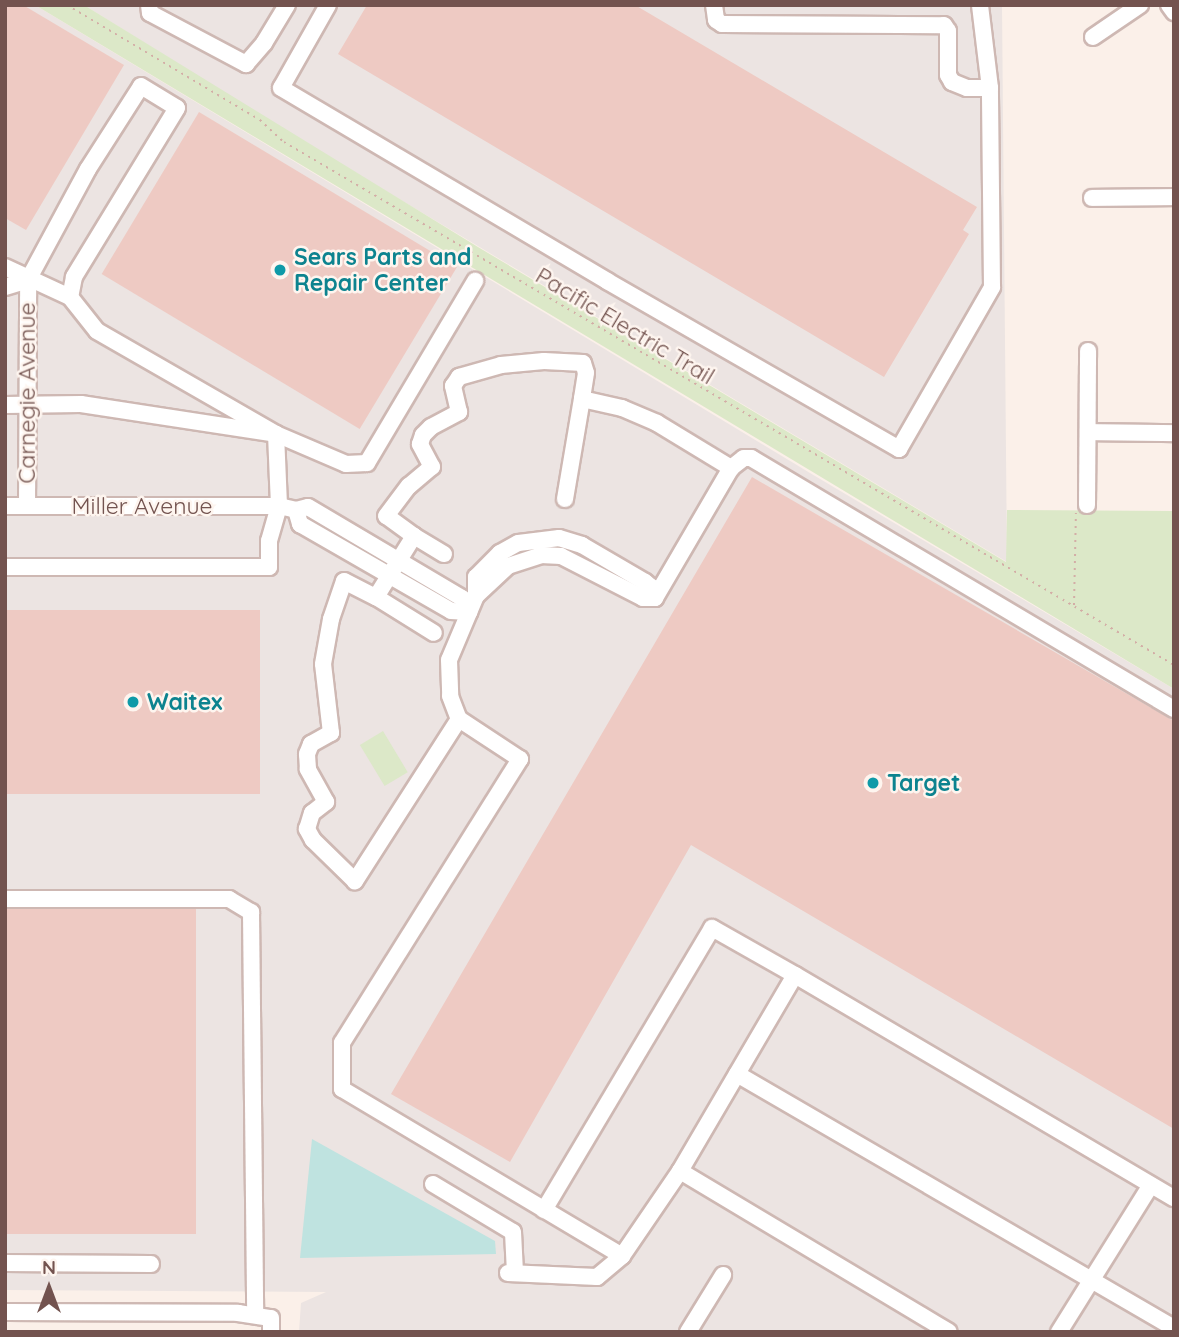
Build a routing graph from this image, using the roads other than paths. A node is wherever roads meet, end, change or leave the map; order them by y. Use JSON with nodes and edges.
{"nodes":[{"id":1,"x":149,"y":5,"type":"edge"},
{"id":2,"x":287,"y":5,"type":"edge"},
{"id":3,"x":328,"y":5,"type":"edge"},
{"id":4,"x":714,"y":5,"type":"edge"},
{"id":5,"x":980,"y":5,"type":"edge"},
{"id":6,"x":1140,"y":5,"type":"edge"},
{"id":7,"x":1169,"y":5,"type":"edge"},
{"id":8,"x":1174,"y":12,"type":"edge"},
{"id":9,"x":1093,"y":37,"type":"dead end"},
{"id":10,"x":990,"y":88,"type":"junction"},
{"id":11,"x":1174,"y":197,"type":"edge"},
{"id":12,"x":1092,"y":198,"type":"dead end"},
{"id":13,"x":5,"y":267,"type":"edge"},
{"id":14,"x":28,"y":280,"type":"junction"},
{"id":15,"x":475,"y":281,"type":"dead end"},
{"id":16,"x":5,"y":287,"type":"edge"},
{"id":17,"x":70,"y":297,"type":"junction"},
{"id":18,"x":1088,"y":351,"type":"dead end"},
{"id":19,"x":582,"y":399,"type":"junction"},
{"id":20,"x":5,"y":405,"type":"edge"},
{"id":21,"x":27,"y":405,"type":"junction"},
{"id":22,"x":1088,"y":432,"type":"junction"},
{"id":23,"x":1174,"y":433,"type":"edge"},
{"id":24,"x":276,"y":434,"type":"junction"},
{"id":25,"x":731,"y":468,"type":"junction"},
{"id":26,"x":565,"y":499,"type":"dead end"},
{"id":27,"x":1082,"y":504,"type":"road end"},
{"id":28,"x":5,"y":506,"type":"edge"},
{"id":29,"x":27,"y":506,"type":"junction"},
{"id":30,"x":279,"y":506,"type":"junction"},
{"id":31,"x":296,"y":510,"type":"junction"},
{"id":32,"x":414,"y":536,"type":"junction"},
{"id":33,"x":444,"y":554,"type":"dead end"},
{"id":34,"x":400,"y":559,"type":"junction"},
{"id":35,"x":5,"y":567,"type":"edge"},
{"id":36,"x":391,"y":575,"type":"junction"},
{"id":37,"x":376,"y":597,"type":"junction"},
{"id":38,"x":469,"y":612,"type":"junction"},
{"id":39,"x":434,"y":633,"type":"dead end"},
{"id":40,"x":1174,"y":709,"type":"edge"},
{"id":41,"x":459,"y":719,"type":"junction"},
{"id":42,"x":5,"y":899,"type":"edge"},
{"id":43,"x":794,"y":975,"type":"junction"},
{"id":44,"x":737,"y":1074,"type":"junction"},
{"id":45,"x":680,"y":1171,"type":"junction"},
{"id":46,"x":433,"y":1184,"type":"dead end"},
{"id":47,"x":1151,"y":1185,"type":"junction"},
{"id":48,"x":1174,"y":1198,"type":"edge"},
{"id":49,"x":544,"y":1210,"type":"junction"},
{"id":50,"x":622,"y":1256,"type":"junction"},
{"id":51,"x":5,"y":1264,"type":"edge"},
{"id":52,"x":151,"y":1265,"type":"dead end"},
{"id":53,"x":723,"y":1275,"type":"dead end"},
{"id":54,"x":1092,"y":1280,"type":"junction"},
{"id":55,"x":5,"y":1312,"type":"edge"},
{"id":56,"x":266,"y":1321,"type":"edge"},
{"id":57,"x":1174,"y":1328,"type":"edge"},
{"id":58,"x":688,"y":1332,"type":"edge"},
{"id":59,"x":949,"y":1332,"type":"edge"},
{"id":60,"x":1059,"y":1332,"type":"edge"}],
"edges":[{"from":1,"to":2,"type":"street"},
{"from":3,"to":10,"type":"street"},
{"from":4,"to":10,"type":"street"},
{"from":5,"to":10,"type":"street"},
{"from":6,"to":9,"type":"street"},
{"from":7,"to":8,"type":"street"},
{"from":11,"to":12,"type":"street"},
{"from":13,"to":14,"type":"street"},
{"from":14,"to":16,"type":"street"},
{"from":14,"to":17,"type":"street"},
{"from":14,"to":17,"type":"street"},
{"from":14,"to":21,"type":"street","name":"Carnegie Avenue"},
{"from":15,"to":24,"type":"street"},
{"from":17,"to":24,"type":"street"},
{"from":18,"to":22,"type":"street"},
{"from":19,"to":25,"type":"street"},
{"from":19,"to":26,"type":"street"},
{"from":19,"to":32,"type":"street"},
{"from":20,"to":21,"type":"street"},
{"from":21,"to":24,"type":"street"},
{"from":21,"to":29,"type":"street","name":"Carnegie Avenue"},
{"from":22,"to":23,"type":"street"},
{"from":22,"to":27,"type":"street"},
{"from":24,"to":30,"type":"street"},
{"from":25,"to":38,"type":"street"},
{"from":25,"to":40,"type":"street"},
{"from":28,"to":29,"type":"street","name":"Miller Avenue"},
{"from":29,"to":30,"type":"street","name":"Miller Avenue"},
{"from":30,"to":31,"type":"street","name":"Miller Avenue"},
{"from":30,"to":35,"type":"street"},
{"from":31,"to":34,"type":"street","name":"Miller Avenue"},
{"from":31,"to":36,"type":"street"},
{"from":32,"to":33,"type":"street"},
{"from":32,"to":34,"type":"street"},
{"from":34,"to":36,"type":"street"},
{"from":34,"to":38,"type":"street","name":"Miller Avenue"},
{"from":36,"to":37,"type":"street"},
{"from":36,"to":38,"type":"street"},
{"from":37,"to":39,"type":"street"},
{"from":37,"to":41,"type":"street"},
{"from":38,"to":41,"type":"street"},
{"from":41,"to":49,"type":"street"},
{"from":42,"to":56,"type":"street"},
{"from":43,"to":44,"type":"street"},
{"from":43,"to":47,"type":"street"},
{"from":43,"to":49,"type":"street"},
{"from":44,"to":45,"type":"street"},
{"from":44,"to":54,"type":"street"},
{"from":45,"to":50,"type":"street"},
{"from":45,"to":59,"type":"street"},
{"from":46,"to":50,"type":"street"},
{"from":47,"to":48,"type":"street"},
{"from":47,"to":54,"type":"street"},
{"from":49,"to":50,"type":"street"},
{"from":51,"to":52,"type":"street"},
{"from":53,"to":58,"type":"street"},
{"from":54,"to":57,"type":"street"},
{"from":54,"to":60,"type":"street"},
{"from":55,"to":56,"type":"street"}]}
